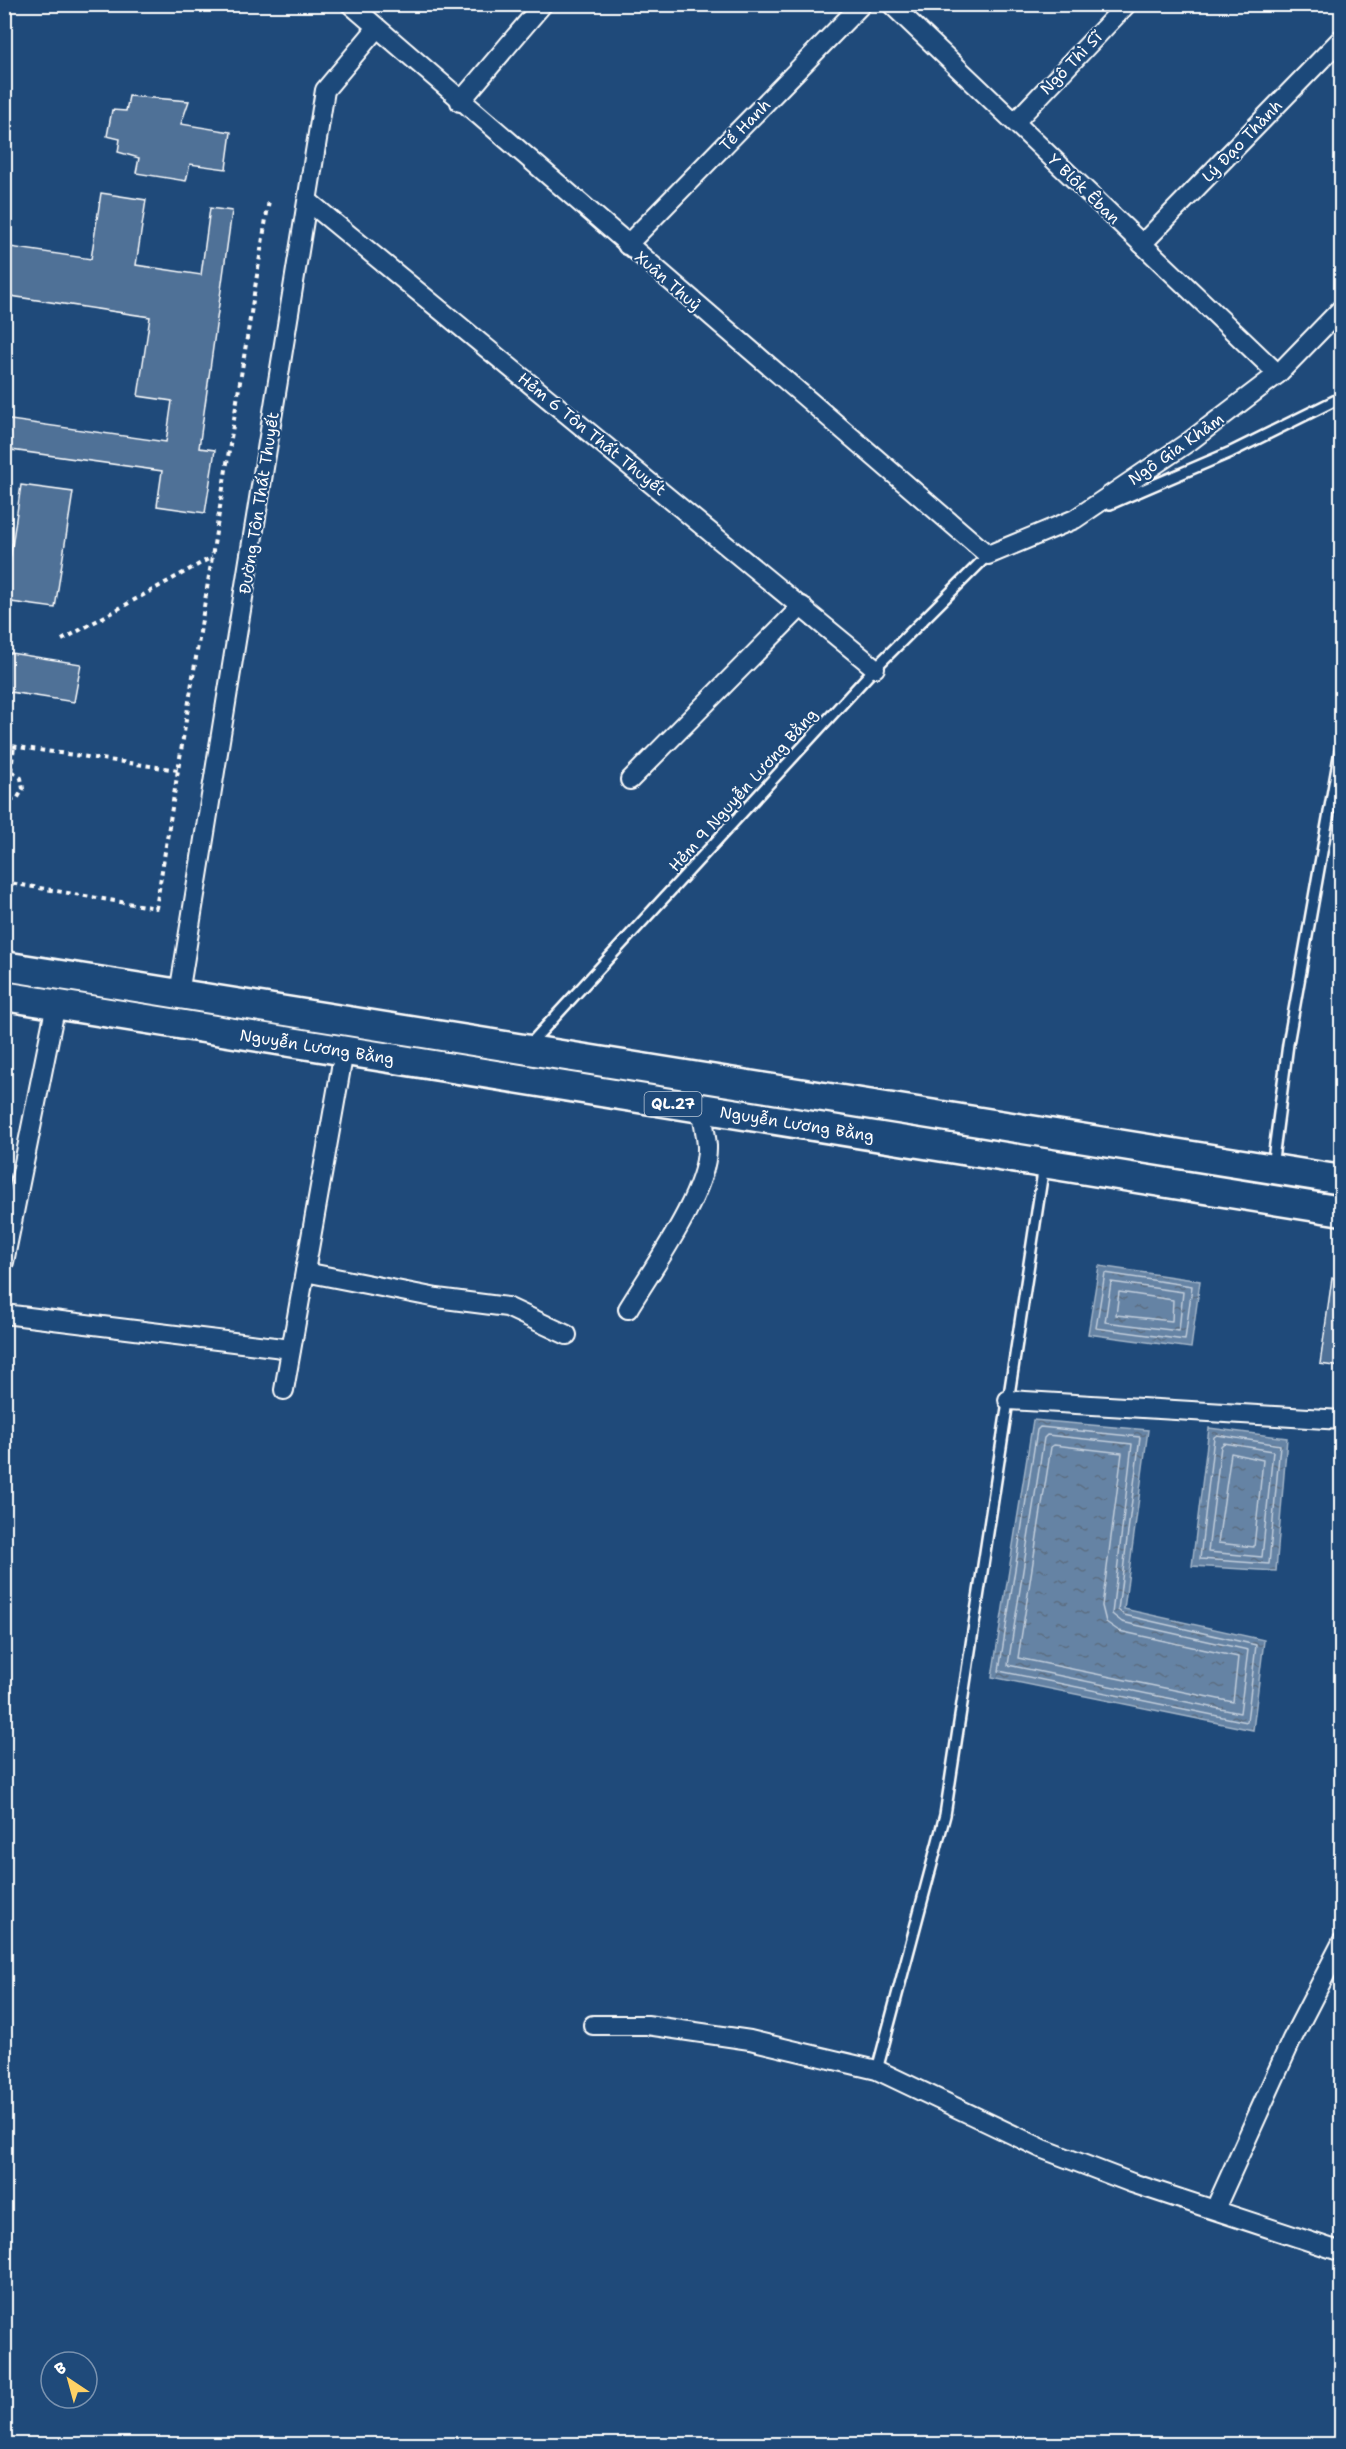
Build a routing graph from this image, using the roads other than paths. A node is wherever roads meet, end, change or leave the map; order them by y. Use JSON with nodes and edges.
{"nodes":[{"id":1,"x":350,"y":4,"type":"edge"},
{"id":2,"x":543,"y":4,"type":"edge"},
{"id":3,"x":862,"y":4,"type":"edge"},
{"id":4,"x":891,"y":4,"type":"edge"},
{"id":5,"x":1127,"y":4,"type":"edge"},
{"id":6,"x":376,"y":29,"type":"junction"},
{"id":7,"x":1341,"y":38,"type":"edge"},
{"id":8,"x":460,"y":102,"type":"junction"},
{"id":9,"x":1015,"y":122,"type":"junction"},
{"id":10,"x":308,"y":201,"type":"junction"},
{"id":11,"x":1142,"y":244,"type":"junction"},
{"id":12,"x":627,"y":245,"type":"junction"},
{"id":13,"x":1341,"y":308,"type":"edge"},
{"id":14,"x":1278,"y":374,"type":"junction"},
{"id":15,"x":1341,"y":397,"type":"edge"},
{"id":16,"x":1075,"y":519,"type":"junction"},
{"id":17,"x":988,"y":555,"type":"junction"},
{"id":18,"x":802,"y":606,"type":"junction"},
{"id":19,"x":875,"y":668,"type":"junction"},
{"id":20,"x":1341,"y":739,"type":"edge"},
{"id":21,"x":630,"y":780,"type":"dead end"},
{"id":22,"x":4,"y":966,"type":"edge"},
{"id":23,"x":180,"y":994,"type":"junction"},
{"id":24,"x":4,"y":996,"type":"edge"},
{"id":25,"x":56,"y":1005,"type":"junction"},
{"id":26,"x":526,"y":1049,"type":"junction"},
{"id":27,"x":344,"y":1051,"type":"junction"},
{"id":28,"x":701,"y":1108,"type":"junction"},
{"id":29,"x":1044,"y":1163,"type":"junction"},
{"id":30,"x":1272,"y":1169,"type":"junction"},
{"id":31,"x":1341,"y":1180,"type":"edge"},
{"id":32,"x":10,"y":1207,"type":"edge"},
{"id":33,"x":1341,"y":1210,"type":"edge"},
{"id":34,"x":4,"y":1262,"type":"edge"},
{"id":35,"x":305,"y":1272,"type":"junction"},
{"id":36,"x":628,"y":1309,"type":"dead end"},
{"id":37,"x":4,"y":1314,"type":"edge"},
{"id":38,"x":567,"y":1335,"type":"dead end"},
{"id":39,"x":291,"y":1349,"type":"junction"},
{"id":40,"x":284,"y":1390,"type":"dead end"},
{"id":41,"x":1008,"y":1400,"type":"junction"},
{"id":42,"x":1341,"y":1420,"type":"edge"},
{"id":43,"x":1341,"y":1942,"type":"edge"},
{"id":44,"x":593,"y":2025,"type":"dead end"},
{"id":45,"x":877,"y":2070,"type":"junction"},
{"id":46,"x":1215,"y":2209,"type":"junction"},
{"id":47,"x":1341,"y":2252,"type":"edge"}],
"edges":[{"from":1,"to":6,"type":"street","name":"Xuân Thuỷ"},
{"from":2,"to":8,"type":"street"},
{"from":3,"to":12,"type":"street","name":"Tế Hanh"},
{"from":4,"to":9,"type":"street","name":"Y Blôk Êban"},
{"from":5,"to":9,"type":"street","name":"Ngô Thì Sĩ"},
{"from":6,"to":8,"type":"street","name":"Xuân Thuỷ"},
{"from":6,"to":10,"type":"street","name":"Đường Tôn Thất Thuyết"},
{"from":7,"to":11,"type":"street","name":"Lý Đạo Thành"},
{"from":8,"to":12,"type":"street","name":"Xuân Thuỷ"},
{"from":9,"to":11,"type":"street","name":"Y Blôk Êban"},
{"from":10,"to":18,"type":"street","name":"Hẻm 6 Tôn Thất Thuyết"},
{"from":10,"to":23,"type":"street","name":"Đường Tôn Thất Thuyết"},
{"from":11,"to":14,"type":"street","name":"Y Blôk Êban"},
{"from":12,"to":17,"type":"street","name":"Xuân Thuỷ"},
{"from":13,"to":14,"type":"street","name":"Ngô Gia Khảm"},
{"from":14,"to":16,"type":"street","name":"Ngô Gia Khảm"},
{"from":15,"to":16,"type":"lane"},
{"from":16,"to":17,"type":"street","name":"Ngô Gia Khảm"},
{"from":17,"to":19,"type":"lane","name":"Hẻm 9 Nguyễn Lương Bằng"},
{"from":18,"to":19,"type":"street","name":"Hẻm 6 Tôn Thất Thuyết"},
{"from":18,"to":21,"type":"street"},
{"from":19,"to":26,"type":"lane","name":"Hẻm 9 Nguyễn Lương Bằng"},
{"from":20,"to":30,"type":"lane"},
{"from":22,"to":23,"type":"main road","name":"Nguyễn Lương Bằng","number":"QL.27"},
{"from":23,"to":26,"type":"main road","name":"Nguyễn Lương Bằng","number":"QL.27"},
{"from":24,"to":25,"type":"main road","name":"Nguyễn Lương Bằng","number":"QL.27"},
{"from":25,"to":27,"type":"main road","name":"Nguyễn Lương Bằng","number":"QL.27"},
{"from":25,"to":32,"type":"street"},
{"from":26,"to":30,"type":"main road","name":"Nguyễn Lương Bằng","number":"QL.27"},
{"from":27,"to":28,"type":"main road","name":"Nguyễn Lương Bằng","number":"QL.27"},
{"from":27,"to":35,"type":"street"},
{"from":28,"to":29,"type":"main road","name":"Nguyễn Lương Bằng","number":"QL.27"},
{"from":28,"to":36,"type":"street"},
{"from":29,"to":33,"type":"main road","name":"Nguyễn Lương Bằng","number":"QL.27"},
{"from":29,"to":41,"type":"lane"},
{"from":30,"to":31,"type":"main road","name":"Nguyễn Lương Bằng","number":"QL.27"},
{"from":32,"to":34,"type":"street"},
{"from":35,"to":38,"type":"street"},
{"from":35,"to":39,"type":"street"},
{"from":37,"to":39,"type":"street"},
{"from":39,"to":40,"type":"street"},
{"from":41,"to":42,"type":"street"},
{"from":41,"to":45,"type":"lane"},
{"from":43,"to":46,"type":"street"},
{"from":44,"to":45,"type":"street"},
{"from":45,"to":46,"type":"street"},
{"from":46,"to":47,"type":"street"}]}
